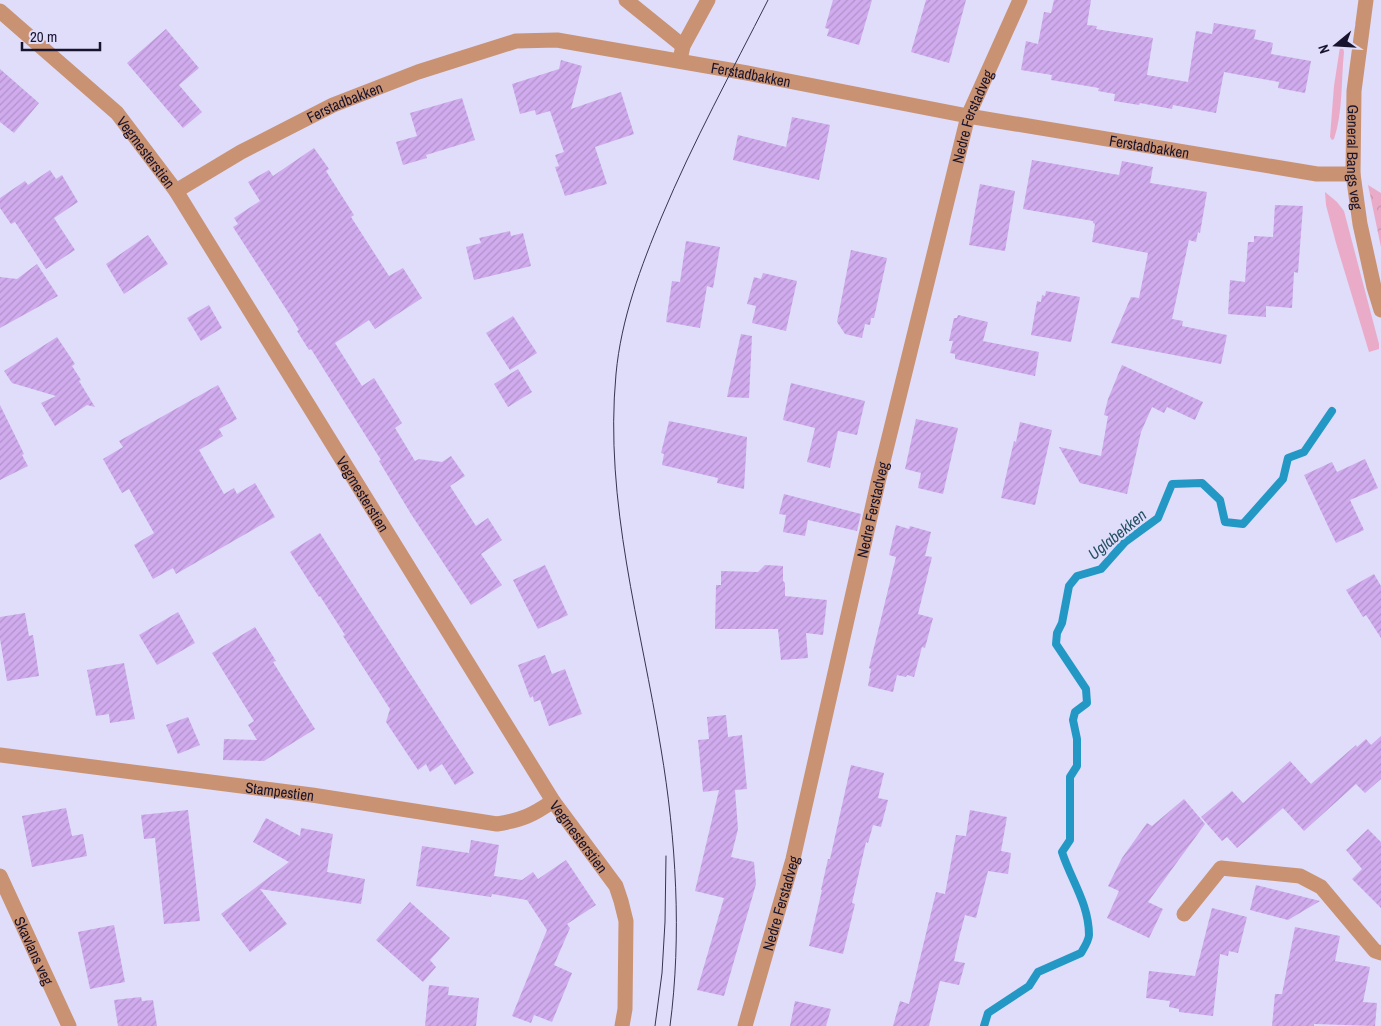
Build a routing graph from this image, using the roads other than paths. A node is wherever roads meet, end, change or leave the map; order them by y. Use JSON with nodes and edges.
{"nodes":[{"id":1,"x":626,"y":0,"type":"edge"},
{"id":2,"x":708,"y":0,"type":"edge"},
{"id":3,"x":1020,"y":0,"type":"edge"},
{"id":4,"x":1366,"y":0,"type":"edge"},
{"id":5,"x":0,"y":11,"type":"edge"},
{"id":6,"x":681,"y":54,"type":"junction"},
{"id":7,"x":968,"y":116,"type":"junction"},
{"id":8,"x":1353,"y":174,"type":"junction"},
{"id":9,"x":176,"y":191,"type":"junction"},
{"id":10,"x":1381,"y":310,"type":"edge"},
{"id":11,"x":0,"y":756,"type":"edge"},
{"id":12,"x":553,"y":801,"type":"junction"},
{"id":13,"x":0,"y":876,"type":"edge"},
{"id":14,"x":1184,"y":914,"type":"dead end"},
{"id":15,"x":1381,"y":953,"type":"edge"},
{"id":16,"x":69,"y":1026,"type":"edge"},
{"id":17,"x":622,"y":1026,"type":"edge"},
{"id":18,"x":745,"y":1026,"type":"edge"}],
"edges":[{"from":1,"to":6,"type":"street"},
{"from":2,"to":6,"type":"street"},
{"from":3,"to":7,"type":"street","name":"Nedre Ferstadveg"},
{"from":4,"to":8,"type":"street","name":"General Bangs veg"},
{"from":5,"to":9,"type":"street","name":"Vegmesterstien"},
{"from":6,"to":7,"type":"street","name":"Ferstadbakken"},
{"from":6,"to":9,"type":"street","name":"Ferstadbakken"},
{"from":7,"to":8,"type":"street","name":"Ferstadbakken"},
{"from":7,"to":18,"type":"street","name":"Nedre Ferstadveg"},
{"from":8,"to":10,"type":"street","name":"General Bangs veg"},
{"from":9,"to":12,"type":"street","name":"Vegmesterstien"},
{"from":11,"to":12,"type":"street","name":"Stampestien"},
{"from":12,"to":17,"type":"street","name":"Vegmesterstien"},
{"from":13,"to":16,"type":"street","name":"Skavlans veg"},
{"from":14,"to":15,"type":"street"}]}
